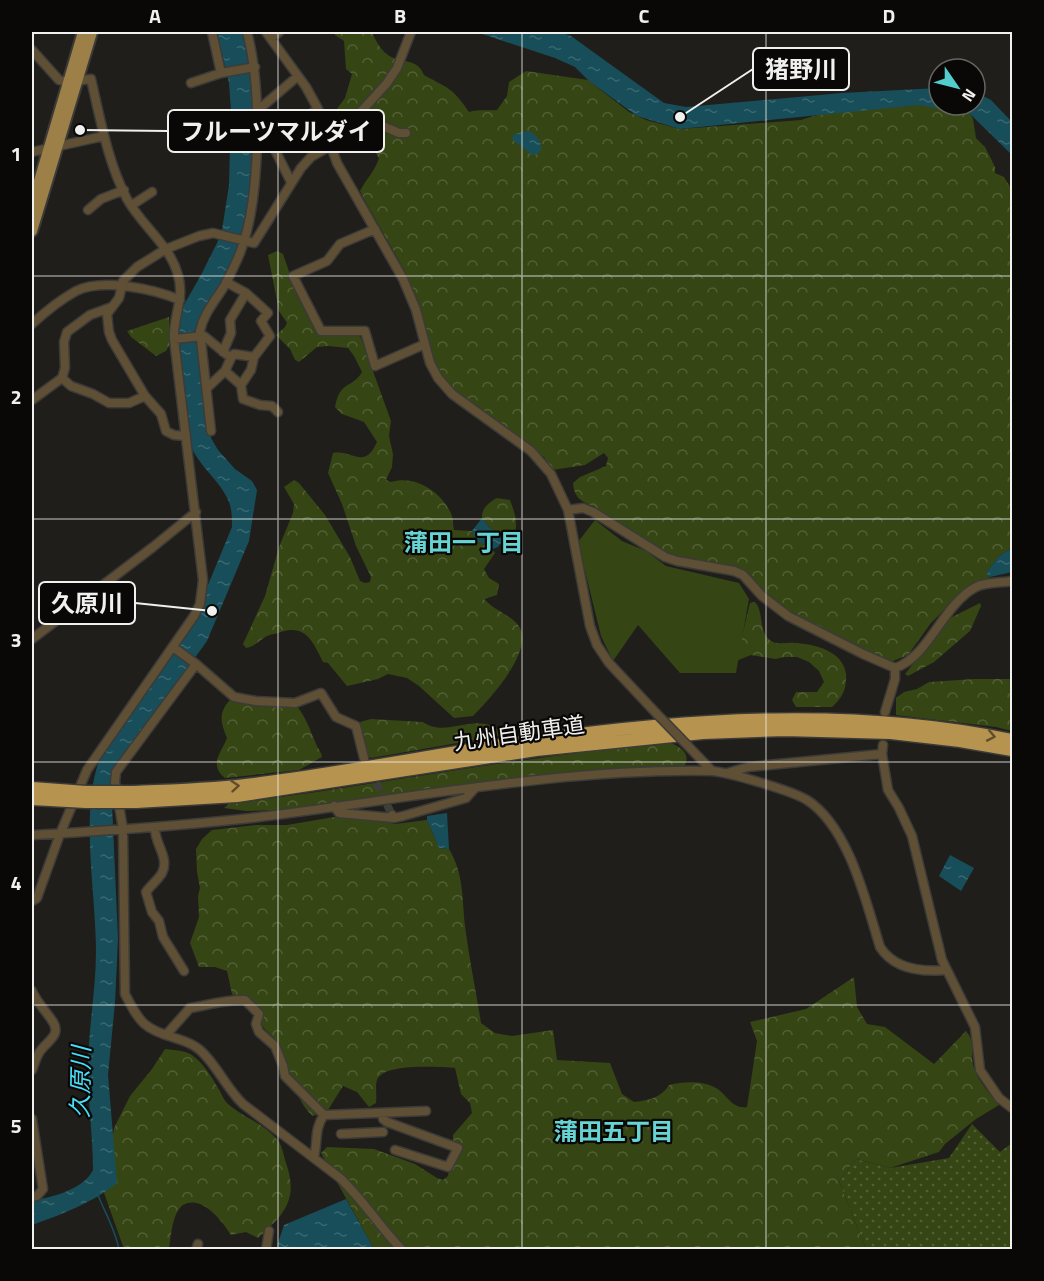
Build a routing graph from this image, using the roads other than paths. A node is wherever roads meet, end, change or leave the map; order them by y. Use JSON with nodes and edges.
{"nodes":[{"id":1,"x":83,"y":32,"type":"edge"},
{"id":2,"x":92,"y":32,"type":"edge"},
{"id":3,"x":212,"y":32,"type":"edge"},
{"id":4,"x":247,"y":32,"type":"edge"},
{"id":5,"x":279,"y":32,"type":"edge"},
{"id":6,"x":411,"y":32,"type":"edge"},
{"id":7,"x":268,"y":35,"type":"edge"},
{"id":8,"x":32,"y":50,"type":"edge"},
{"id":9,"x":255,"y":67,"type":"junction"},
{"id":10,"x":222,"y":74,"type":"junction"},
{"id":11,"x":298,"y":76,"type":"junction"},
{"id":12,"x":73,"y":81,"type":"junction"},
{"id":13,"x":191,"y":83,"type":"dead end"},
{"id":14,"x":318,"y":109,"type":"junction"},
{"id":15,"x":257,"y":111,"type":"junction"},
{"id":16,"x":346,"y":128,"type":"junction"},
{"id":17,"x":406,"y":133,"type":"dead end"},
{"id":18,"x":104,"y":136,"type":"junction"},
{"id":19,"x":53,"y":146,"type":"junction"},
{"id":20,"x":330,"y":146,"type":"junction"},
{"id":21,"x":32,"y":152,"type":"edge"},
{"id":22,"x":291,"y":182,"type":"junction"},
{"id":23,"x":124,"y":190,"type":"junction"},
{"id":24,"x":152,"y":192,"type":"dead end"},
{"id":25,"x":32,"y":205,"type":"edge"},
{"id":26,"x":132,"y":206,"type":"junction"},
{"id":27,"x":88,"y":210,"type":"dead end"},
{"id":28,"x":375,"y":229,"type":"junction"},
{"id":29,"x":32,"y":231,"type":"edge"},
{"id":30,"x":244,"y":241,"type":"junction"},
{"id":31,"x":166,"y":249,"type":"junction"},
{"id":32,"x":226,"y":282,"type":"junction"},
{"id":33,"x":122,"y":285,"type":"junction"},
{"id":34,"x":246,"y":293,"type":"junction"},
{"id":35,"x":180,"y":300,"type":"junction"},
{"id":36,"x":112,"y":307,"type":"junction"},
{"id":37,"x":32,"y":324,"type":"edge"},
{"id":38,"x":201,"y":337,"type":"junction"},
{"id":39,"x":174,"y":339,"type":"junction"},
{"id":40,"x":425,"y":344,"type":"junction"},
{"id":41,"x":223,"y":352,"type":"junction"},
{"id":42,"x":254,"y":357,"type":"junction"},
{"id":43,"x":231,"y":358,"type":"junction"},
{"id":44,"x":225,"y":371,"type":"junction"},
{"id":45,"x":62,"y":378,"type":"junction"},
{"id":46,"x":241,"y":385,"type":"junction"},
{"id":47,"x":207,"y":388,"type":"junction"},
{"id":48,"x":145,"y":396,"type":"junction"},
{"id":49,"x":32,"y":400,"type":"edge"},
{"id":50,"x":278,"y":412,"type":"dead end"},
{"id":51,"x":211,"y":431,"type":"dead end"},
{"id":52,"x":186,"y":436,"type":"junction"},
{"id":53,"x":568,"y":510,"type":"junction"},
{"id":54,"x":195,"y":512,"type":"junction"},
{"id":55,"x":1012,"y":581,"type":"edge"},
{"id":56,"x":32,"y":639,"type":"edge"},
{"id":57,"x":174,"y":648,"type":"junction"},
{"id":58,"x":196,"y":664,"type":"junction"},
{"id":59,"x":895,"y":668,"type":"junction"},
{"id":60,"x":885,"y":712,"type":"dead end"},
{"id":61,"x":1012,"y":740,"type":"edge"},
{"id":62,"x":692,"y":750,"type":"junction"},
{"id":63,"x":1012,"y":750,"type":"edge"},
{"id":64,"x":364,"y":758,"type":"dead end"},
{"id":65,"x":712,"y":771,"type":"junction"},
{"id":66,"x":686,"y":772,"type":"junction"},
{"id":67,"x":727,"y":773,"type":"junction"},
{"id":68,"x":32,"y":788,"type":"edge"},
{"id":69,"x":474,"y":789,"type":"junction"},
{"id":70,"x":135,"y":797,"type":"junction"},
{"id":71,"x":32,"y":799,"type":"edge"},
{"id":72,"x":334,"y":807,"type":"junction"},
{"id":73,"x":155,"y":827,"type":"junction"},
{"id":74,"x":123,"y":830,"type":"junction"},
{"id":75,"x":60,"y":834,"type":"junction"},
{"id":76,"x":32,"y":835,"type":"edge"},
{"id":77,"x":32,"y":901,"type":"edge"},
{"id":78,"x":945,"y":970,"type":"junction"},
{"id":79,"x":184,"y":971,"type":"dead end"},
{"id":80,"x":32,"y":991,"type":"edge"},
{"id":81,"x":166,"y":1035,"type":"junction"},
{"id":82,"x":32,"y":1070,"type":"edge"},
{"id":83,"x":1012,"y":1108,"type":"edge"},
{"id":84,"x":426,"y":1111,"type":"dead end"},
{"id":85,"x":324,"y":1115,"type":"junction"},
{"id":86,"x":384,"y":1116,"type":"junction"},
{"id":87,"x":32,"y":1119,"type":"edge"},
{"id":88,"x":383,"y":1132,"type":"junction"},
{"id":89,"x":341,"y":1134,"type":"dead end"},
{"id":90,"x":381,"y":1143,"type":"dead end"},
{"id":91,"x":395,"y":1150,"type":"dead end"},
{"id":92,"x":314,"y":1157,"type":"junction"},
{"id":93,"x":32,"y":1197,"type":"edge"},
{"id":94,"x":269,"y":1231,"type":"dead end"},
{"id":95,"x":266,"y":1250,"type":"edge"},
{"id":96,"x":402,"y":1250,"type":"edge"}],
"edges":[{"from":1,"to":12,"type":"main road"},
{"from":2,"to":12,"type":"main road"},
{"from":3,"to":10,"type":"street"},
{"from":4,"to":9,"type":"street"},
{"from":5,"to":7,"type":"street"},
{"from":6,"to":16,"type":"street"},
{"from":7,"to":11,"type":"street"},
{"from":8,"to":12,"type":"street"},
{"from":9,"to":10,"type":"street"},
{"from":9,"to":15,"type":"street"},
{"from":10,"to":13,"type":"street"},
{"from":11,"to":14,"type":"street"},
{"from":11,"to":15,"type":"street"},
{"from":12,"to":18,"type":"street"},
{"from":12,"to":19,"type":"main road"},
{"from":14,"to":20,"type":"street"},
{"from":14,"to":22,"type":"street"},
{"from":15,"to":30,"type":"street"},
{"from":16,"to":17,"type":"street"},
{"from":16,"to":20,"type":"street"},
{"from":18,"to":19,"type":"street"},
{"from":18,"to":23,"type":"street"},
{"from":19,"to":21,"type":"street"},
{"from":19,"to":25,"type":"main road"},
{"from":19,"to":29,"type":"main road"},
{"from":20,"to":22,"type":"street"},
{"from":20,"to":28,"type":"street"},
{"from":22,"to":30,"type":"street"},
{"from":23,"to":26,"type":"street"},
{"from":23,"to":27,"type":"street"},
{"from":24,"to":26,"type":"street"},
{"from":26,"to":31,"type":"street"},
{"from":28,"to":40,"type":"street"},
{"from":28,"to":40,"type":"street"},
{"from":30,"to":31,"type":"street"},
{"from":30,"to":32,"type":"street"},
{"from":31,"to":33,"type":"street"},
{"from":31,"to":35,"type":"street"},
{"from":32,"to":34,"type":"street"},
{"from":32,"to":38,"type":"street"},
{"from":33,"to":35,"type":"street"},
{"from":33,"to":36,"type":"street"},
{"from":33,"to":37,"type":"street"},
{"from":34,"to":41,"type":"street"},
{"from":34,"to":42,"type":"street"},
{"from":35,"to":39,"type":"street"},
{"from":36,"to":45,"type":"street"},
{"from":36,"to":48,"type":"street"},
{"from":38,"to":39,"type":"street"},
{"from":38,"to":41,"type":"street"},
{"from":38,"to":47,"type":"street"},
{"from":39,"to":52,"type":"street"},
{"from":40,"to":53,"type":"street"},
{"from":41,"to":43,"type":"street"},
{"from":42,"to":43,"type":"street"},
{"from":42,"to":46,"type":"street"},
{"from":43,"to":44,"type":"street"},
{"from":44,"to":46,"type":"street"},
{"from":44,"to":47,"type":"street"},
{"from":45,"to":48,"type":"street"},
{"from":45,"to":49,"type":"street"},
{"from":46,"to":50,"type":"street"},
{"from":47,"to":51,"type":"street"},
{"from":48,"to":52,"type":"street"},
{"from":52,"to":54,"type":"street"},
{"from":53,"to":59,"type":"street"},
{"from":53,"to":62,"type":"street","bridge":true},
{"from":54,"to":56,"type":"street"},
{"from":54,"to":57,"type":"street"},
{"from":55,"to":59,"type":"street"},
{"from":57,"to":58,"type":"street"},
{"from":57,"to":75,"type":"street"},
{"from":58,"to":64,"type":"street"},
{"from":58,"to":74,"type":"street"},
{"from":59,"to":60,"type":"street"},
{"from":70,"to":61,"type":"highway","name":"九州自動車道","one_way":true},
{"from":62,"to":65,"type":"street"},
{"from":62,"to":66,"type":"street"},
{"from":63,"to":70,"type":"highway","name":"九州自動車道"},
{"from":65,"to":66,"type":"street"},
{"from":65,"to":67,"type":"street"},
{"from":66,"to":69,"type":"street"},
{"from":67,"to":78,"type":"street"},
{"from":67,"to":78,"type":"street"},
{"from":68,"to":70,"type":"highway","name":"九州自動車道","bridge":true},
{"from":69,"to":72,"type":"street"},
{"from":69,"to":72,"type":"street"},
{"from":70,"to":71,"type":"highway","name":"九州自動車道","bridge":true},
{"from":72,"to":73,"type":"street"},
{"from":73,"to":74,"type":"street"},
{"from":73,"to":79,"type":"street"},
{"from":74,"to":75,"type":"street"},
{"from":74,"to":81,"type":"street"},
{"from":75,"to":76,"type":"street"},
{"from":75,"to":77,"type":"street"},
{"from":78,"to":83,"type":"street"},
{"from":80,"to":82,"type":"street"},
{"from":81,"to":85,"type":"street"},
{"from":81,"to":92,"type":"street"},
{"from":84,"to":86,"type":"street"},
{"from":85,"to":86,"type":"street"},
{"from":85,"to":92,"type":"street"},
{"from":86,"to":88,"type":"street"},
{"from":86,"to":91,"type":"street"},
{"from":87,"to":93,"type":"street"},
{"from":88,"to":89,"type":"street"},
{"from":88,"to":90,"type":"street"},
{"from":92,"to":96,"type":"street"},
{"from":94,"to":95,"type":"street"}]}
